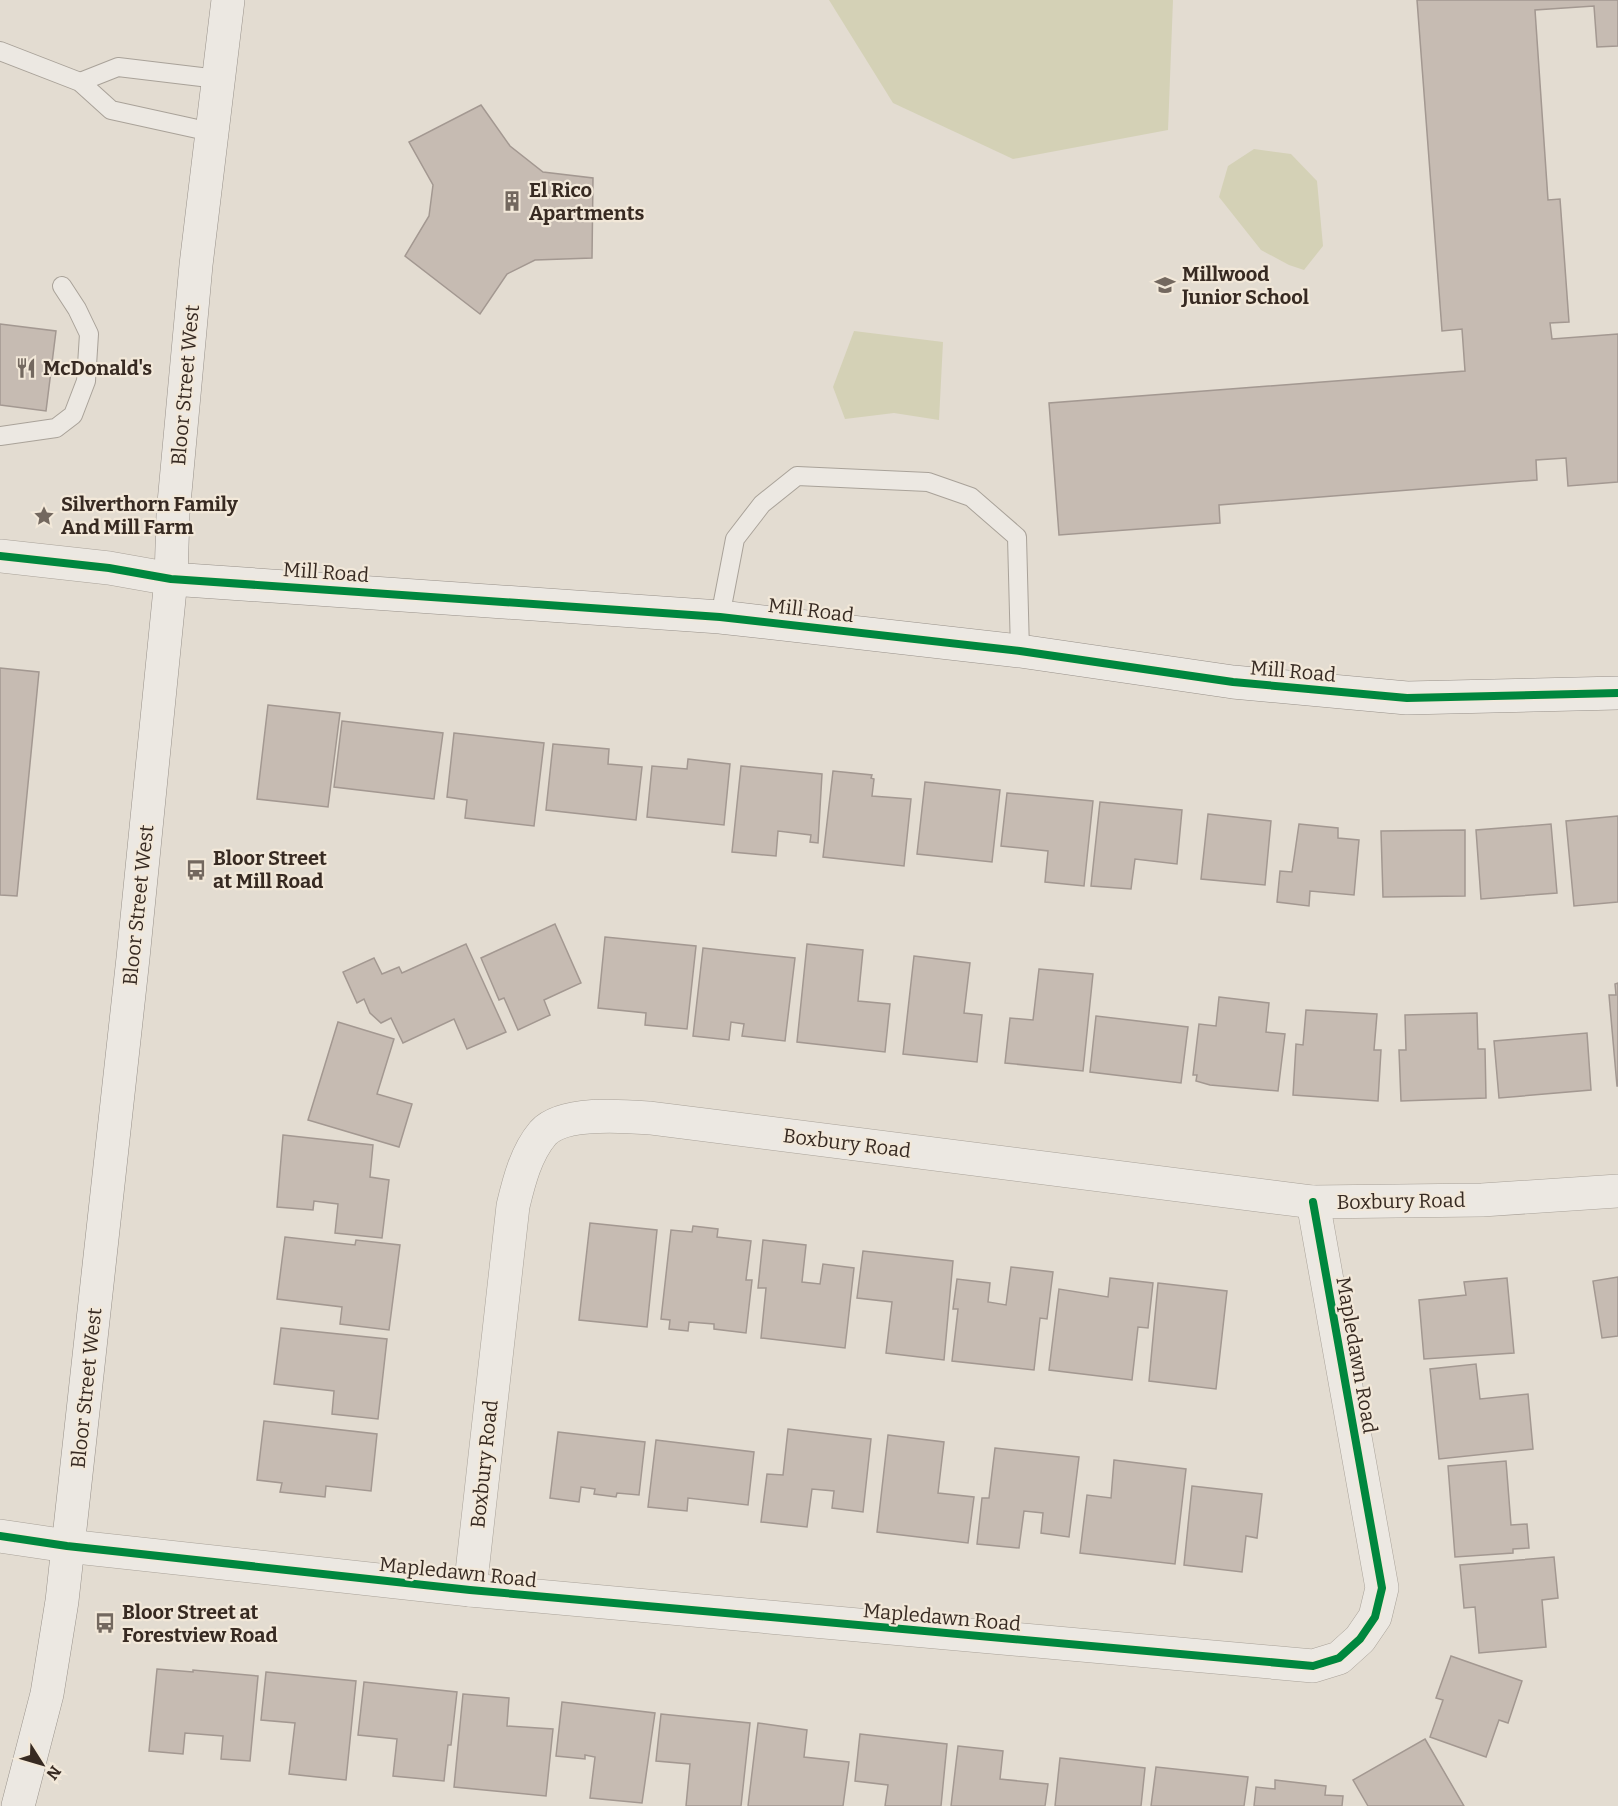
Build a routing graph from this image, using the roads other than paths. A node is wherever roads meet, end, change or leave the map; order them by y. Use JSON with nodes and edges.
{"nodes":[{"id":1,"x":228,"y":0,"type":"edge"},
{"id":2,"x":0,"y":51,"type":"edge"},
{"id":3,"x":218,"y":79,"type":"junction"},
{"id":4,"x":80,"y":82,"type":"junction"},
{"id":5,"x":211,"y":132,"type":"junction"},
{"id":6,"x":62,"y":286,"type":"dead end"},
{"id":7,"x":0,"y":436,"type":"edge"},
{"id":8,"x":0,"y":556,"type":"edge"},
{"id":9,"x":171,"y":579,"type":"junction"},
{"id":10,"x":720,"y":617,"type":"junction"},
{"id":11,"x":1020,"y":651,"type":"junction"},
{"id":12,"x":1618,"y":693,"type":"edge"},
{"id":13,"x":1618,"y":1191,"type":"edge"},
{"id":14,"x":1313,"y":1202,"type":"junction"},
{"id":15,"x":0,"y":1536,"type":"edge"},
{"id":16,"x":67,"y":1546,"type":"junction"},
{"id":17,"x":470,"y":1590,"type":"junction"},
{"id":18,"x":18,"y":1806,"type":"edge"}],
"edges":[{"from":1,"to":3,"type":"street","name":"Bloor Street West"},
{"from":2,"to":4,"type":"lane"},
{"from":3,"to":4,"type":"lane"},
{"from":3,"to":5,"type":"street","name":"Bloor Street West"},
{"from":4,"to":5,"type":"lane"},
{"from":5,"to":9,"type":"street","name":"Bloor Street West"},
{"from":6,"to":7,"type":"lane"},
{"from":8,"to":9,"type":"street","name":"Mill Road"},
{"from":9,"to":10,"type":"street","name":"Mill Road"},
{"from":9,"to":16,"type":"street","name":"Bloor Street West"},
{"from":10,"to":11,"type":"street","name":"Mill Road"},
{"from":10,"to":11,"type":"lane"},
{"from":11,"to":12,"type":"street","name":"Mill Road"},
{"from":13,"to":14,"type":"street","name":"Boxbury Road"},
{"from":14,"to":17,"type":"street","name":"Boxbury Road"},
{"from":14,"to":17,"type":"street","name":"Mapledawn Road"},
{"from":15,"to":16,"type":"street","name":"Mapledawn Road"},
{"from":16,"to":17,"type":"street","name":"Mapledawn Road"},
{"from":16,"to":18,"type":"street","name":"Bloor Street West"}]}
